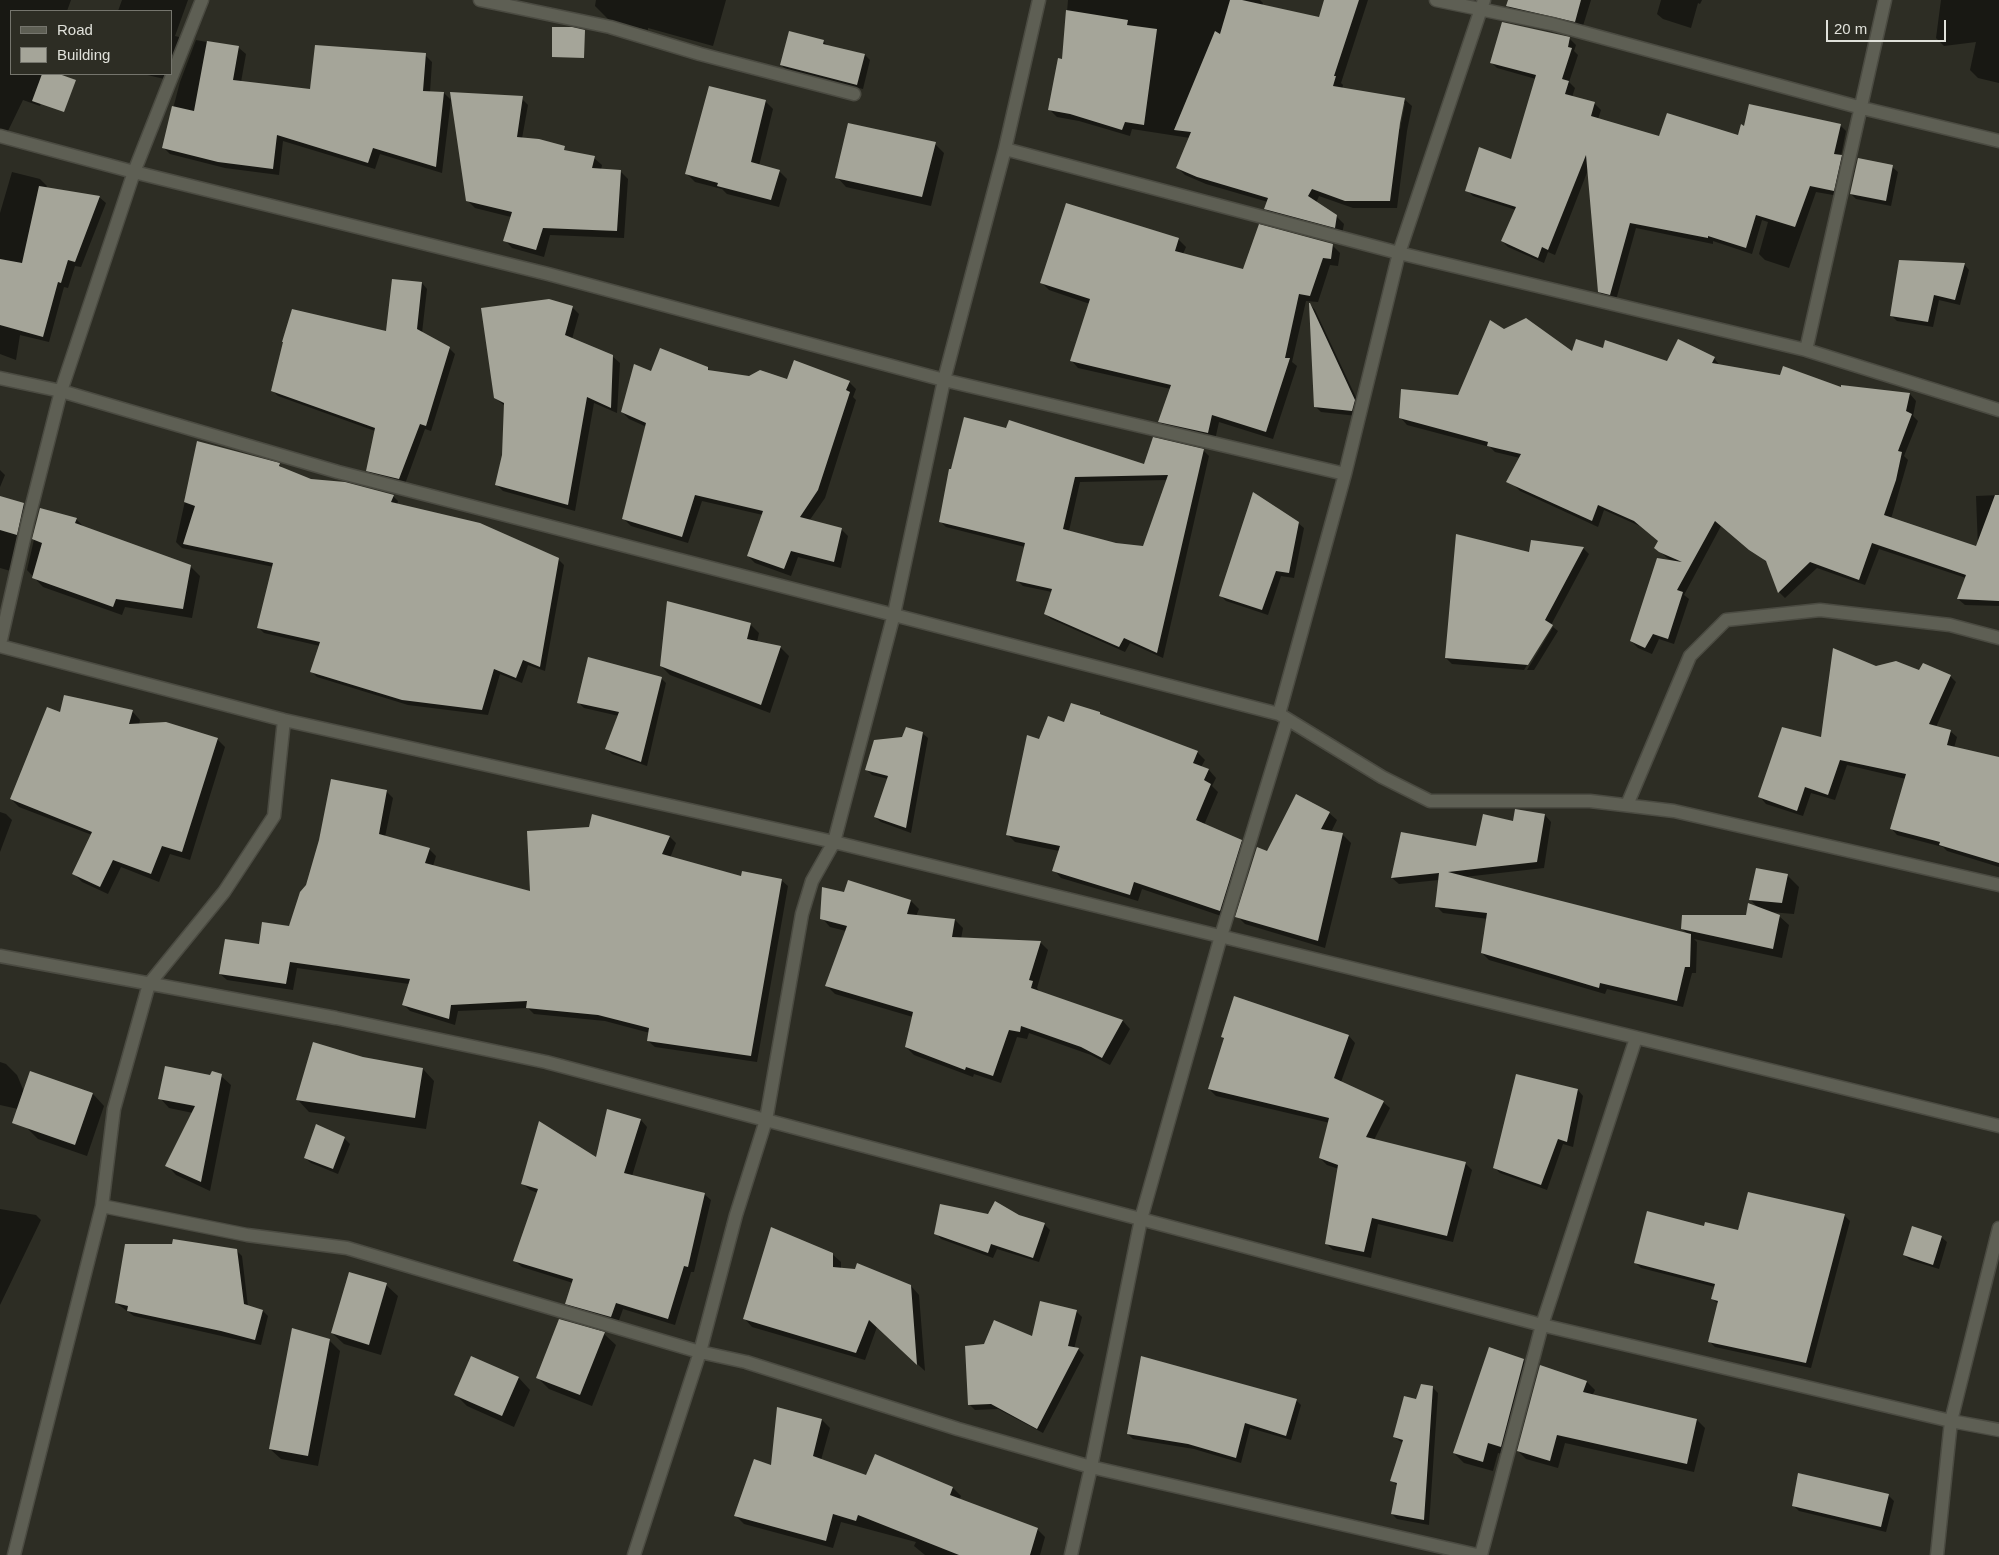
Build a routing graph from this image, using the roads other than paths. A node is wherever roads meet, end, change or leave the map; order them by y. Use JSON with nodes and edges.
{"nodes":[{"id":1,"x":202,"y":0,"type":"edge"},
{"id":2,"x":480,"y":0,"type":"edge"},
{"id":3,"x":1040,"y":0,"type":"edge"},
{"id":4,"x":1436,"y":0,"type":"edge"},
{"id":5,"x":1884,"y":0,"type":"edge"},
{"id":6,"x":1482,"y":5,"type":"edge"},
{"id":7,"x":854,"y":94,"type":"dead end"},
{"id":8,"x":1862,"y":108,"type":"junction"},
{"id":9,"x":0,"y":136,"type":"edge"},
{"id":10,"x":1999,"y":141,"type":"edge"},
{"id":11,"x":1005,"y":149,"type":"junction"},
{"id":12,"x":134,"y":172,"type":"junction"},
{"id":13,"x":1399,"y":253,"type":"junction"},
{"id":14,"x":1806,"y":350,"type":"junction"},
{"id":15,"x":0,"y":378,"type":"edge"},
{"id":16,"x":944,"y":380,"type":"junction"},
{"id":17,"x":61,"y":391,"type":"junction"},
{"id":18,"x":1999,"y":410,"type":"edge"},
{"id":19,"x":1344,"y":474,"type":"junction"},
{"id":20,"x":894,"y":614,"type":"junction"},
{"id":21,"x":1999,"y":638,"type":"edge"},
{"id":22,"x":0,"y":645,"type":"edge"},
{"id":23,"x":1283,"y":717,"type":"junction"},
{"id":24,"x":284,"y":720,"type":"junction"},
{"id":25,"x":1626,"y":805,"type":"junction"},
{"id":26,"x":834,"y":842,"type":"junction"},
{"id":27,"x":1999,"y":885,"type":"edge"},
{"id":28,"x":1220,"y":936,"type":"junction"},
{"id":29,"x":0,"y":956,"type":"edge"},
{"id":30,"x":149,"y":984,"type":"junction"},
{"id":31,"x":1636,"y":1038,"type":"junction"},
{"id":32,"x":766,"y":1120,"type":"junction"},
{"id":33,"x":1999,"y":1126,"type":"edge"},
{"id":34,"x":102,"y":1206,"type":"junction"},
{"id":35,"x":1141,"y":1219,"type":"junction"},
{"id":36,"x":1999,"y":1228,"type":"edge"},
{"id":37,"x":1542,"y":1325,"type":"junction"},
{"id":38,"x":700,"y":1352,"type":"junction"},
{"id":39,"x":1951,"y":1421,"type":"junction"},
{"id":40,"x":1999,"y":1430,"type":"edge"},
{"id":41,"x":1091,"y":1468,"type":"junction"},
{"id":42,"x":14,"y":1555,"type":"edge"},
{"id":43,"x":634,"y":1555,"type":"edge"},
{"id":44,"x":1072,"y":1555,"type":"edge"},
{"id":45,"x":1479,"y":1555,"type":"edge"},
{"id":46,"x":1937,"y":1555,"type":"edge"}],
"edges":[{"from":1,"to":12,"type":"street"},
{"from":2,"to":7,"type":"street"},
{"from":3,"to":11,"type":"street"},
{"from":4,"to":6,"type":"street"},
{"from":5,"to":8,"type":"street"},
{"from":6,"to":8,"type":"street"},
{"from":6,"to":13,"type":"street"},
{"from":8,"to":10,"type":"street"},
{"from":8,"to":14,"type":"street"},
{"from":9,"to":12,"type":"street"},
{"from":11,"to":13,"type":"street"},
{"from":11,"to":16,"type":"street"},
{"from":12,"to":16,"type":"street"},
{"from":12,"to":17,"type":"street"},
{"from":13,"to":14,"type":"street"},
{"from":13,"to":19,"type":"street"},
{"from":14,"to":18,"type":"street"},
{"from":15,"to":17,"type":"street"},
{"from":16,"to":19,"type":"street"},
{"from":16,"to":20,"type":"street"},
{"from":17,"to":20,"type":"street"},
{"from":17,"to":22,"type":"street"},
{"from":19,"to":23,"type":"street"},
{"from":20,"to":23,"type":"street"},
{"from":20,"to":26,"type":"street"},
{"from":21,"to":25,"type":"street"},
{"from":22,"to":24,"type":"street"},
{"from":23,"to":25,"type":"street"},
{"from":23,"to":28,"type":"street"},
{"from":24,"to":26,"type":"street"},
{"from":24,"to":30,"type":"street"},
{"from":25,"to":27,"type":"street"},
{"from":26,"to":28,"type":"street"},
{"from":26,"to":32,"type":"street"},
{"from":28,"to":31,"type":"street"},
{"from":28,"to":35,"type":"street"},
{"from":29,"to":30,"type":"street"},
{"from":30,"to":32,"type":"street"},
{"from":30,"to":34,"type":"street"},
{"from":31,"to":33,"type":"street"},
{"from":31,"to":37,"type":"street"},
{"from":32,"to":35,"type":"street"},
{"from":32,"to":38,"type":"street"},
{"from":34,"to":38,"type":"street"},
{"from":34,"to":42,"type":"street"},
{"from":35,"to":37,"type":"street"},
{"from":35,"to":41,"type":"street"},
{"from":36,"to":39,"type":"street"},
{"from":37,"to":39,"type":"street"},
{"from":37,"to":45,"type":"street"},
{"from":38,"to":41,"type":"street"},
{"from":38,"to":43,"type":"street"},
{"from":39,"to":40,"type":"street"},
{"from":39,"to":46,"type":"street"},
{"from":41,"to":44,"type":"street"},
{"from":41,"to":45,"type":"street"}]}
